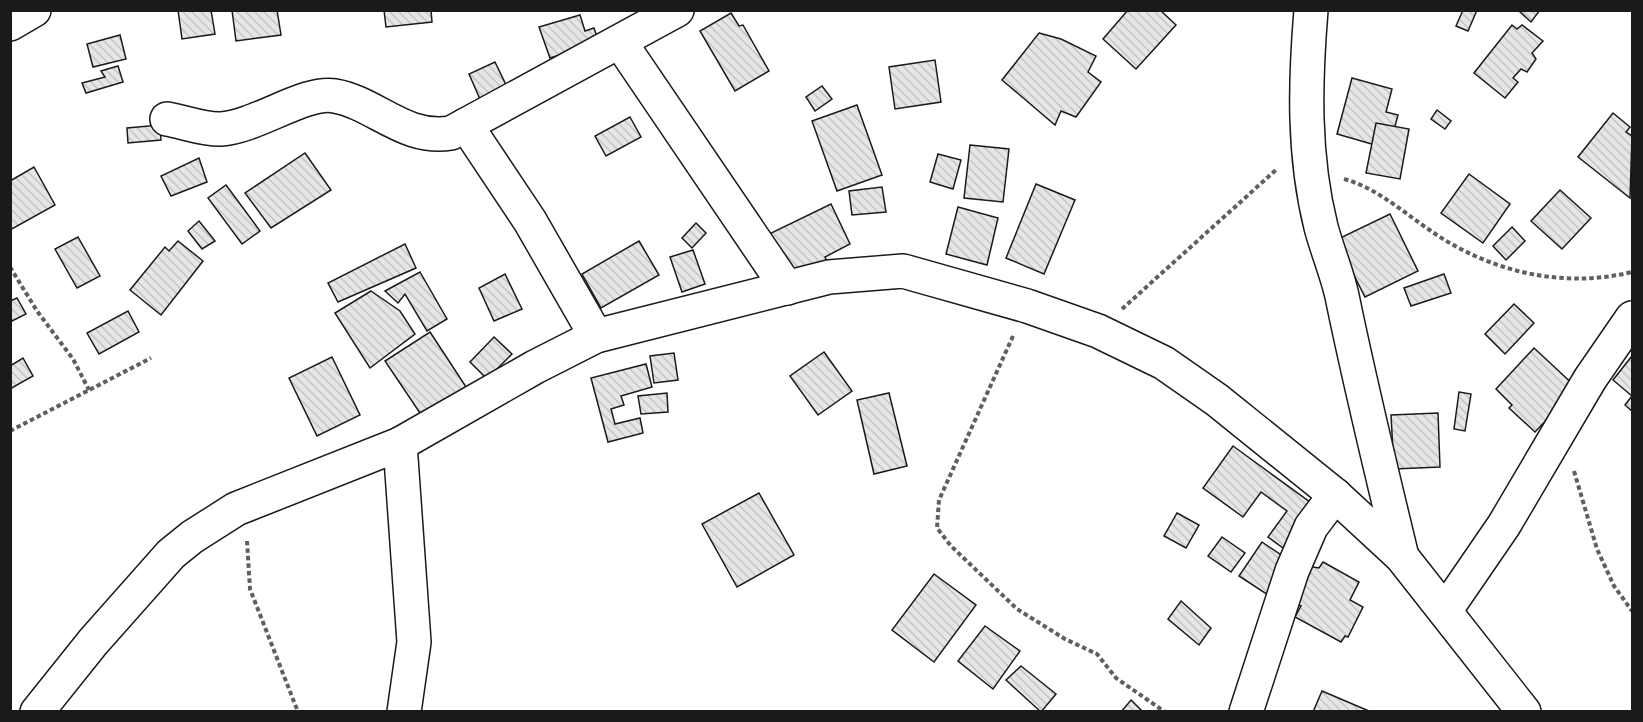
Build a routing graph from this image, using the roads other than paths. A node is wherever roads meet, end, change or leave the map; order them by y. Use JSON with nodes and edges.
{"nodes":[{"id":1,"x":34,"y":10,"type":"edge"},
{"id":2,"x":677,"y":10,"type":"edge"},
{"id":3,"x":1311,"y":10,"type":"edge"},
{"id":4,"x":10,"y":24,"type":"edge"},
{"id":5,"x":620,"y":42,"type":"junction"},
{"id":6,"x":167,"y":119,"type":"dead end"},
{"id":7,"x":466,"y":125,"type":"junction"},
{"id":8,"x":787,"y":288,"type":"junction"},
{"id":9,"x":1632,"y":318,"type":"edge"},
{"id":10,"x":596,"y":336,"type":"junction"},
{"id":11,"x":400,"y":444,"type":"junction"},
{"id":12,"x":1335,"y":495,"type":"junction"},
{"id":13,"x":1402,"y":557,"type":"junction"},
{"id":14,"x":1445,"y":611,"type":"junction"},
{"id":15,"x":1253,"y":709,"type":"edge"},
{"id":16,"x":37,"y":711,"type":"edge"},
{"id":17,"x":404,"y":711,"type":"edge"},
{"id":18,"x":1524,"y":711,"type":"edge"}],
"edges":[{"from":1,"to":4,"type":"street"},
{"from":2,"to":5,"type":"street"},
{"from":3,"to":13,"type":"street"},
{"from":5,"to":7,"type":"street"},
{"from":5,"to":8,"type":"street"},
{"from":6,"to":7,"type":"street"},
{"from":7,"to":10,"type":"street"},
{"from":8,"to":10,"type":"street"},
{"from":8,"to":12,"type":"street"},
{"from":9,"to":14,"type":"street"},
{"from":10,"to":11,"type":"street"},
{"from":11,"to":16,"type":"street"},
{"from":11,"to":17,"type":"street"},
{"from":12,"to":13,"type":"street"},
{"from":12,"to":15,"type":"street"},
{"from":13,"to":14,"type":"street"},
{"from":14,"to":18,"type":"street"}]}
